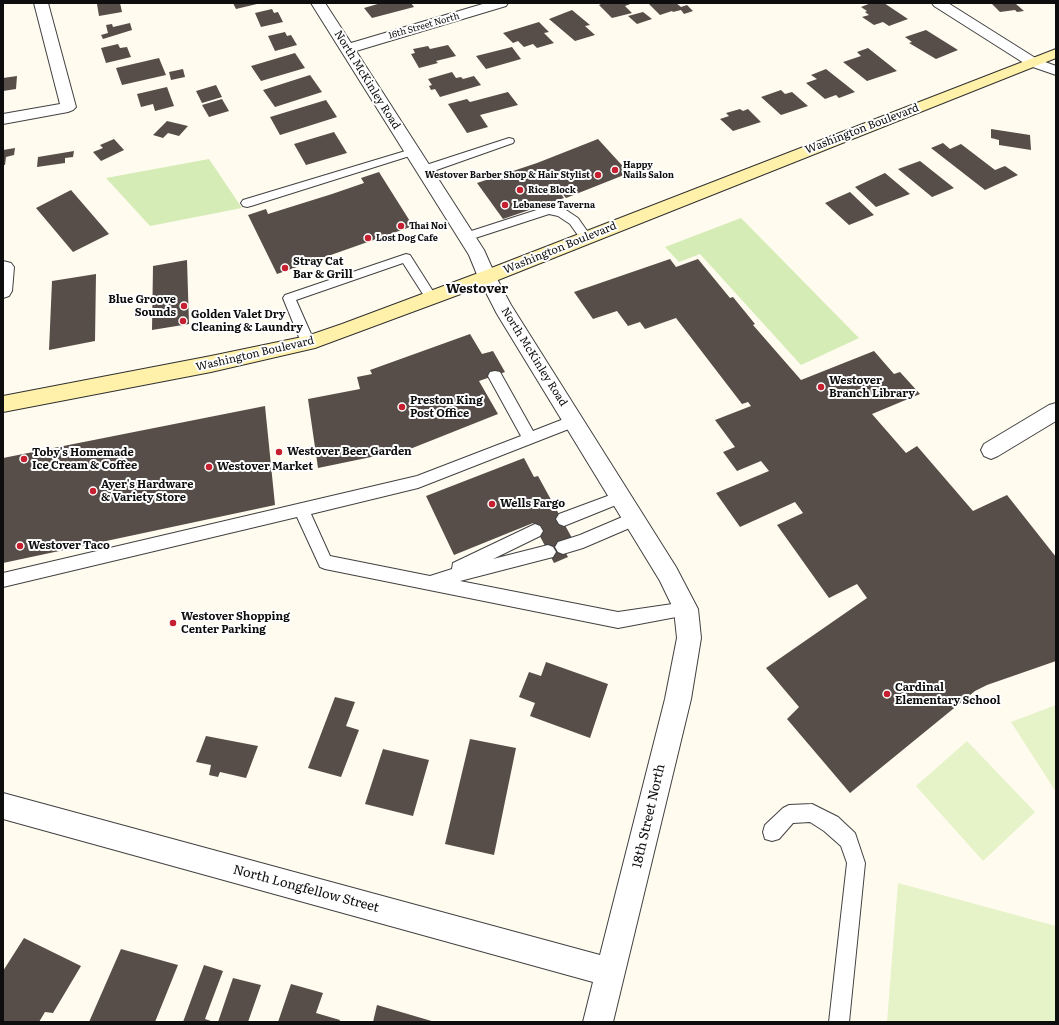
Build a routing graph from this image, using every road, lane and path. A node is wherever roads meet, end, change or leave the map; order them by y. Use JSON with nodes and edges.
{"nodes":[{"id":1,"x":41,"y":3,"type":"edge"},
{"id":2,"x":318,"y":3,"type":"edge"},
{"id":3,"x":501,"y":3,"type":"edge"},
{"id":4,"x":940,"y":3,"type":"edge"},
{"id":5,"x":347,"y":49,"type":"junction"},
{"id":6,"x":1056,"y":53,"type":"edge"},
{"id":7,"x":1032,"y":62,"type":"junction"},
{"id":8,"x":1056,"y":71,"type":"edge"},
{"id":9,"x":3,"y":119,"type":"edge"},
{"id":10,"x":509,"y":141,"type":"dead end"},
{"id":11,"x":412,"y":152,"type":"junction"},
{"id":12,"x":424,"y":170,"type":"junction"},
{"id":13,"x":247,"y":203,"type":"dead end"},
{"id":14,"x":466,"y":237,"type":"junction"},
{"id":15,"x":586,"y":238,"type":"junction"},
{"id":16,"x":5,"y":267,"type":"dead end"},
{"id":17,"x":487,"y":277,"type":"junction"},
{"id":18,"x":3,"y":291,"type":"edge"},
{"id":19,"x":432,"y":298,"type":"junction"},
{"id":20,"x":308,"y":343,"type":"junction"},
{"id":21,"x":495,"y":376,"type":"dead end"},
{"id":22,"x":3,"y":404,"type":"edge"},
{"id":23,"x":1056,"y":411,"type":"edge"},
{"id":24,"x":574,"y":421,"type":"junction"},
{"id":25,"x":530,"y":438,"type":"junction"},
{"id":26,"x":991,"y":450,"type":"dead end"},
{"id":27,"x":621,"y":497,"type":"junction"},
{"id":28,"x":302,"y":511,"type":"junction"},
{"id":29,"x":564,"y":519,"type":"dead end"},
{"id":30,"x":634,"y":519,"type":"junction"},
{"id":31,"x":535,"y":531,"type":"dead end"},
{"id":32,"x":563,"y":547,"type":"dead end"},
{"id":33,"x":548,"y":552,"type":"dead end"},
{"id":34,"x":3,"y":580,"type":"edge"},
{"id":35,"x":430,"y":582,"type":"junction"},
{"id":36,"x":686,"y":609,"type":"junction"},
{"id":37,"x":3,"y":806,"type":"edge"},
{"id":38,"x":772,"y":832,"type":"dead end"},
{"id":39,"x":610,"y":972,"type":"junction"},
{"id":40,"x":598,"y":1022,"type":"edge"},
{"id":41,"x":839,"y":1022,"type":"edge"}],
"edges":[{"from":1,"to":9,"type":"street"},
{"from":2,"to":5,"type":"street","name":"North McKinley Road"},
{"from":3,"to":5,"type":"street","name":"16th Street North"},
{"from":4,"to":7,"type":"street"},
{"from":5,"to":11,"type":"street","name":"North McKinley Road"},
{"from":6,"to":7,"type":"main road","name":"Washington Boulevard"},
{"from":7,"to":8,"type":"street"},
{"from":7,"to":15,"type":"main road","name":"Washington Boulevard"},
{"from":10,"to":12,"type":"lane"},
{"from":11,"to":12,"type":"street","name":"North McKinley Road"},
{"from":11,"to":13,"type":"lane"},
{"from":12,"to":14,"type":"street","name":"North McKinley Road"},
{"from":14,"to":15,"type":"lane"},
{"from":14,"to":17,"type":"street","name":"North McKinley Road"},
{"from":15,"to":17,"type":"main road","name":"Washington Boulevard"},
{"from":16,"to":18,"type":"street"},
{"from":17,"to":19,"type":"main road","name":"Washington Boulevard"},
{"from":17,"to":24,"type":"street","name":"North McKinley Road"},
{"from":19,"to":20,"type":"main road","name":"Washington Boulevard"},
{"from":19,"to":20,"type":"lane"},
{"from":20,"to":22,"type":"main road","name":"Washington Boulevard"},
{"from":21,"to":25,"type":"lane"},
{"from":23,"to":26,"type":"street"},
{"from":24,"to":25,"type":"lane"},
{"from":24,"to":27,"type":"street","name":"North McKinley Road"},
{"from":25,"to":28,"type":"lane"},
{"from":27,"to":29,"type":"lane"},
{"from":27,"to":30,"type":"street","name":"North McKinley Road"},
{"from":28,"to":34,"type":"lane"},
{"from":28,"to":35,"type":"lane"},
{"from":30,"to":32,"type":"lane"},
{"from":30,"to":36,"type":"street","name":"North McKinley Road"},
{"from":31,"to":35,"type":"lane"},
{"from":33,"to":35,"type":"lane"},
{"from":35,"to":36,"type":"lane"},
{"from":36,"to":39,"type":"street","name":"18th Street North"},
{"from":37,"to":39,"type":"street","name":"North Longfellow Street"},
{"from":38,"to":41,"type":"lane"},
{"from":39,"to":40,"type":"street","name":"18th Street North"}]}
